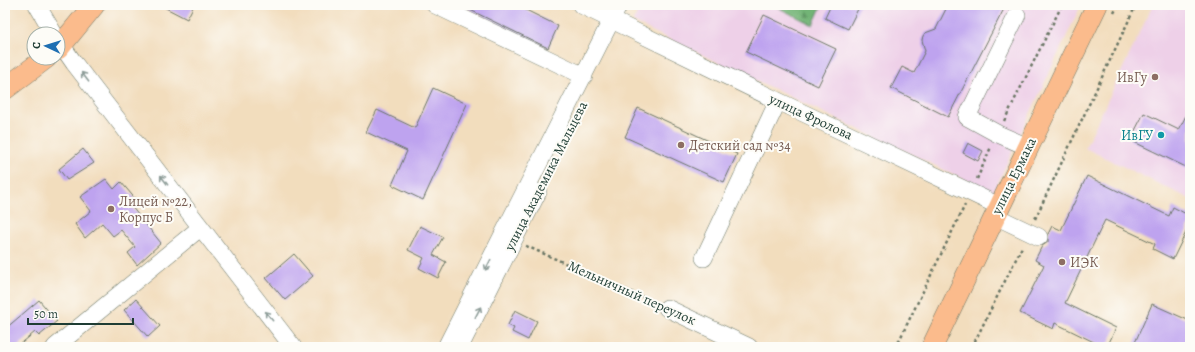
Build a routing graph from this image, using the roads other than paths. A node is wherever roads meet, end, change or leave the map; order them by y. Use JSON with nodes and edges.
{"nodes":[{"id":1,"x":38,"y":5,"type":"edge"},
{"id":2,"x":94,"y":5,"type":"edge"},
{"id":3,"x":435,"y":5,"type":"edge"},
{"id":4,"x":581,"y":5,"type":"edge"},
{"id":5,"x":620,"y":5,"type":"edge"},
{"id":6,"x":632,"y":5,"type":"edge"},
{"id":7,"x":1097,"y":5,"type":"edge"},
{"id":8,"x":1017,"y":15,"type":"dead end"},
{"id":9,"x":617,"y":24,"type":"junction"},
{"id":10,"x":47,"y":26,"type":"edge"},
{"id":11,"x":66,"y":34,"type":"edge"},
{"id":12,"x":66,"y":58,"type":"edge"},
{"id":13,"x":32,"y":66,"type":"edge"},
{"id":14,"x":584,"y":76,"type":"junction"},
{"id":15,"x":5,"y":89,"type":"edge"},
{"id":16,"x":778,"y":101,"type":"junction"},
{"id":17,"x":1028,"y":148,"type":"junction"},
{"id":18,"x":997,"y":211,"type":"junction"},
{"id":19,"x":200,"y":228,"type":"junction"},
{"id":20,"x":1034,"y":234,"type":"road end"},
{"id":21,"x":704,"y":258,"type":"dead end"},
{"id":22,"x":667,"y":308,"type":"road end"},
{"id":23,"x":55,"y":347,"type":"edge"},
{"id":24,"x":293,"y":347,"type":"edge"},
{"id":25,"x":446,"y":347,"type":"edge"},
{"id":26,"x":460,"y":347,"type":"edge"},
{"id":27,"x":749,"y":347,"type":"edge"},
{"id":28,"x":932,"y":347,"type":"edge"}],
"edges":[{"from":1,"to":10,"type":"street"},
{"from":2,"to":11,"type":"main road"},
{"from":3,"to":14,"type":"street"},
{"from":4,"to":9,"type":"street","name":"улица Фролова"},
{"from":5,"to":9,"type":"street"},
{"from":6,"to":9,"type":"street","name":"улица Академика Мальцева"},
{"from":7,"to":17,"type":"main road","name":"улица Ермака"},
{"from":8,"to":17,"type":"street"},
{"from":9,"to":14,"type":"street"},
{"from":9,"to":16,"type":"street","name":"улица Фролова"},
{"from":26,"to":9,"type":"street","name":"улица Академика Мальцева","one_way":true},
{"from":19,"to":12,"type":"street","one_way":true},
{"from":13,"to":15,"type":"main road"},
{"from":14,"to":25,"type":"street","one_way":true},
{"from":16,"to":18,"type":"street","name":"улица Фролова"},
{"from":16,"to":21,"type":"street"},
{"from":17,"to":18,"type":"main road","name":"улица Ермака"},
{"from":18,"to":20,"type":"street","name":"улица Фролова"},
{"from":18,"to":28,"type":"main road","name":"улица Ермака"},
{"from":19,"to":23,"type":"street"},
{"from":24,"to":19,"type":"street","one_way":true},
{"from":22,"to":27,"type":"street","name":"Мельничный переулок"}]}
